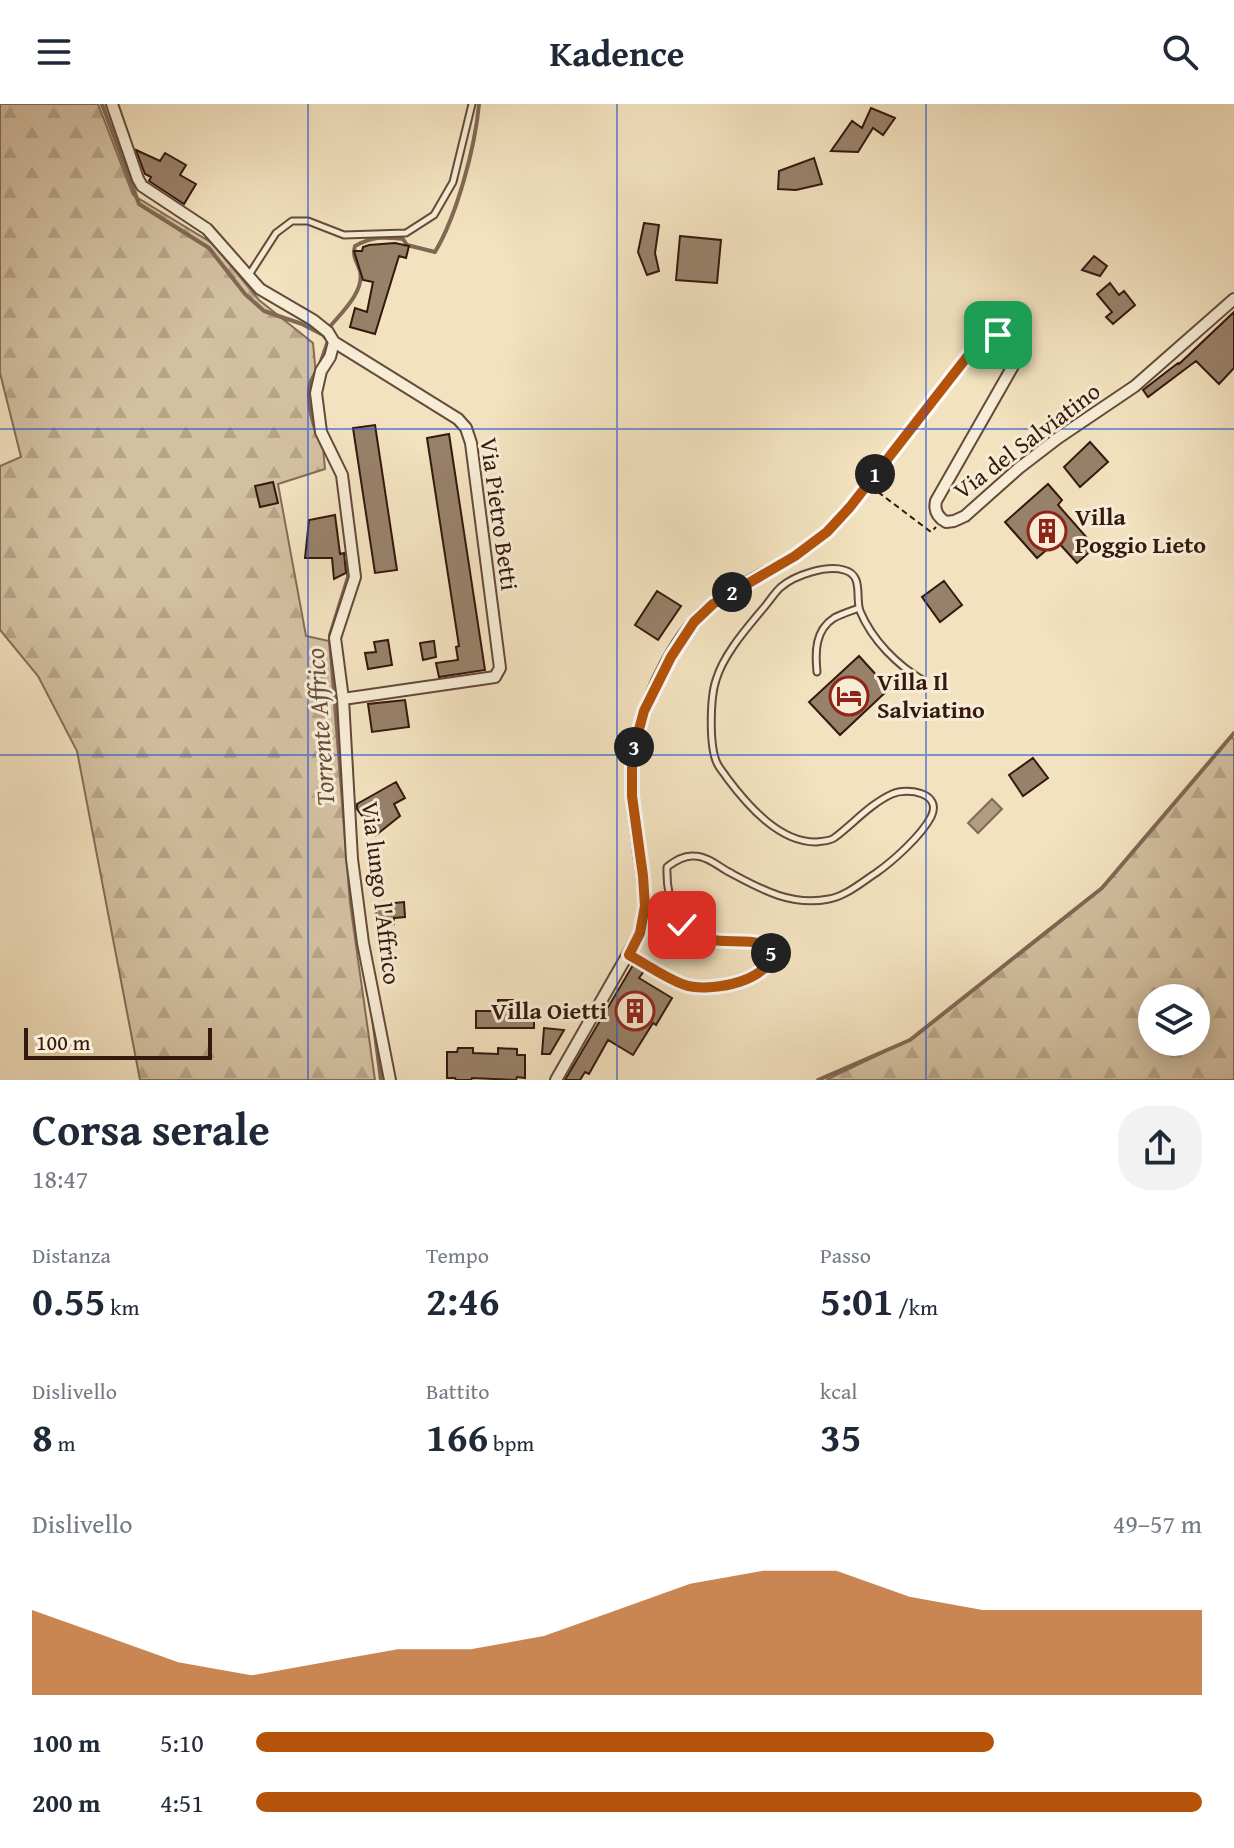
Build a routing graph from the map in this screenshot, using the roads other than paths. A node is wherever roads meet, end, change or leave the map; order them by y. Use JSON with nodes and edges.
{"nodes":[{"id":1,"x":112,"y":104,"type":"edge"},
{"id":2,"x":472,"y":104,"type":"edge"},
{"id":3,"x":249,"y":276,"type":"junction"},
{"id":4,"x":1234,"y":299,"type":"edge"},
{"id":5,"x":334,"y":342,"type":"junction"},
{"id":6,"x":859,"y":608,"type":"junction"},
{"id":7,"x":817,"y":672,"type":"dead end"},
{"id":8,"x":924,"y":681,"type":"dead end"},
{"id":9,"x":343,"y":699,"type":"junction"},
{"id":10,"x":629,"y":955,"type":"junction"},
{"id":11,"x":390,"y":1080,"type":"edge"},
{"id":12,"x":556,"y":1080,"type":"edge"}],
"edges":[{"from":1,"to":3,"type":"street"},
{"from":2,"to":3,"type":"lane"},
{"from":3,"to":5,"type":"street"},
{"from":4,"to":10,"type":"street","name":"Via del Salviatino"},
{"from":5,"to":9,"type":"street","name":"Via lungo l'Affrico"},
{"from":5,"to":9,"type":"street","name":"Via Pietro Betti"},
{"from":6,"to":7,"type":"lane"},
{"from":6,"to":8,"type":"lane"},
{"from":6,"to":10,"type":"lane"},
{"from":9,"to":11,"type":"street","name":"Via lungo l'Affrico"},
{"from":10,"to":12,"type":"street","name":"Via del Salviatino"}]}
